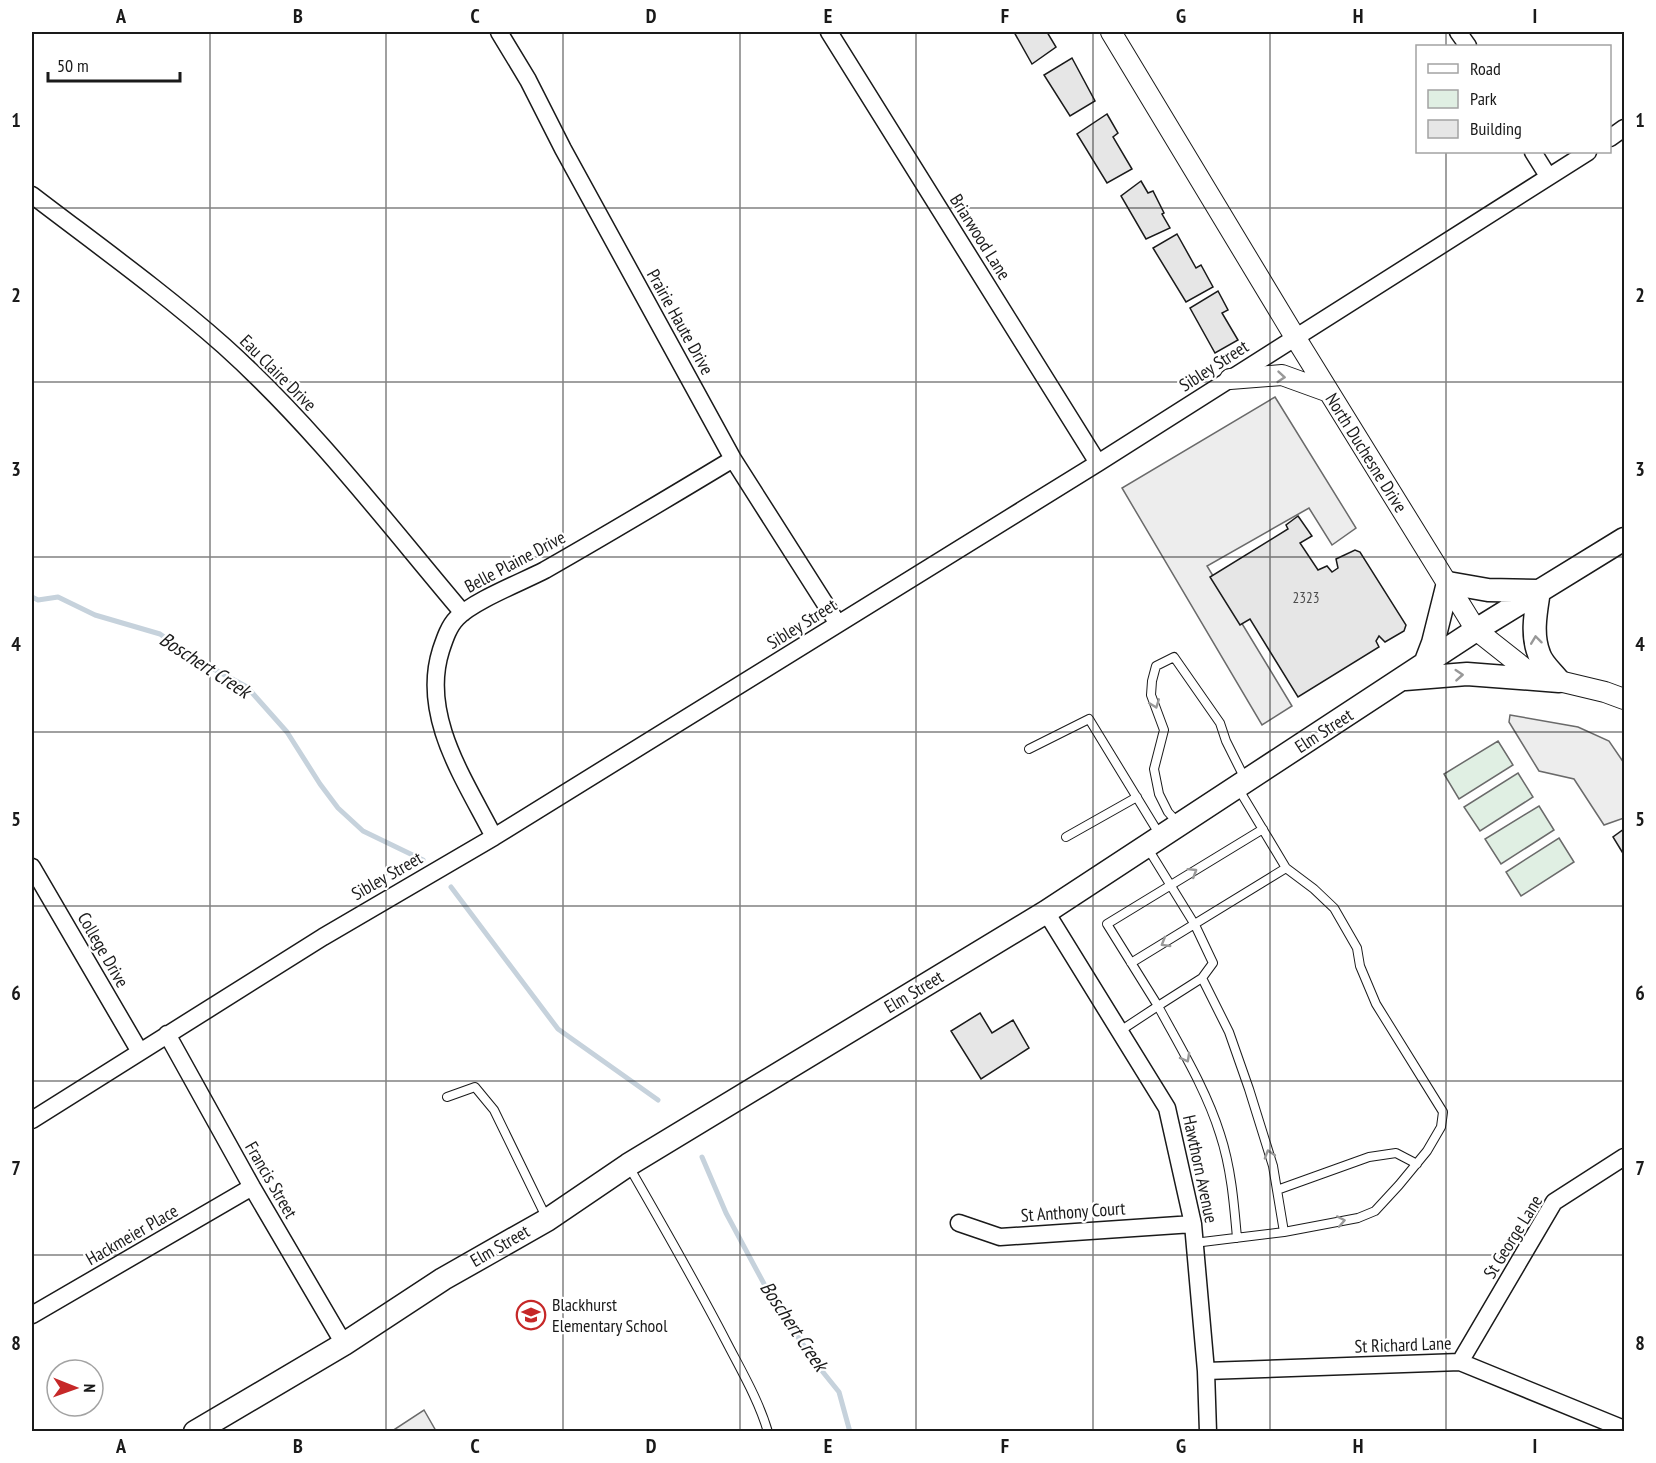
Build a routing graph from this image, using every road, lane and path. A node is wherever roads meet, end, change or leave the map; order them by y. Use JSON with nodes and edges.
{"nodes":[{"id":1,"x":499,"y":32,"type":"edge"},
{"id":2,"x":829,"y":32,"type":"edge"},
{"id":3,"x":1111,"y":32,"type":"edge"},
{"id":4,"x":1458,"y":32,"type":"edge"},
{"id":5,"x":1467,"y":45,"type":"edge"},
{"id":6,"x":1624,"y":128,"type":"edge"},
{"id":7,"x":1611,"y":137,"type":"edge"},
{"id":8,"x":1534,"y":153,"type":"edge"},
{"id":9,"x":1586,"y":153,"type":"edge"},
{"id":10,"x":1548,"y":176,"type":"junction"},
{"id":11,"x":32,"y":195,"type":"edge"},
{"id":12,"x":1295,"y":338,"type":"junction"},
{"id":13,"x":1230,"y":379,"type":"junction"},
{"id":14,"x":1329,"y":392,"type":"junction"},
{"id":15,"x":733,"y":459,"type":"junction"},
{"id":16,"x":1098,"y":463,"type":"junction"},
{"id":17,"x":1624,"y":539,"type":"edge"},
{"id":18,"x":1448,"y":583,"type":"junction"},
{"id":19,"x":1539,"y":591,"type":"junction"},
{"id":20,"x":463,"y":613,"type":"junction"},
{"id":21,"x":838,"y":624,"type":"junction"},
{"id":22,"x":1476,"y":630,"type":"junction"},
{"id":23,"x":1425,"y":664,"type":"junction"},
{"id":24,"x":1401,"y":680,"type":"junction"},
{"id":25,"x":1559,"y":681,"type":"junction"},
{"id":26,"x":1624,"y":699,"type":"edge"},
{"id":27,"x":1029,"y":748,"type":"dead end"},
{"id":28,"x":1242,"y":784,"type":"junction"},
{"id":29,"x":1137,"y":797,"type":"junction"},
{"id":30,"x":1263,"y":829,"type":"junction"},
{"id":31,"x":1163,"y":836,"type":"junction"},
{"id":32,"x":494,"y":837,"type":"junction"},
{"id":33,"x":1066,"y":837,"type":"dead end"},
{"id":34,"x":32,"y":867,"type":"edge"},
{"id":35,"x":1286,"y":868,"type":"junction"},
{"id":36,"x":1171,"y":886,"type":"junction"},
{"id":37,"x":1046,"y":912,"type":"junction"},
{"id":38,"x":1195,"y":925,"type":"junction"},
{"id":39,"x":1131,"y":963,"type":"junction"},
{"id":40,"x":1202,"y":978,"type":"junction"},
{"id":41,"x":1158,"y":1006,"type":"junction"},
{"id":42,"x":1120,"y":1031,"type":"junction"},
{"id":43,"x":167,"y":1034,"type":"junction"},
{"id":44,"x":140,"y":1052,"type":"junction"},
{"id":45,"x":447,"y":1097,"type":"dead end"},
{"id":46,"x":32,"y":1120,"type":"edge"},
{"id":47,"x":1624,"y":1157,"type":"edge"},
{"id":48,"x":1417,"y":1164,"type":"junction"},
{"id":49,"x":628,"y":1165,"type":"junction"},
{"id":50,"x":252,"y":1187,"type":"junction"},
{"id":51,"x":1277,"y":1190,"type":"junction"},
{"id":52,"x":547,"y":1220,"type":"junction"},
{"id":53,"x":959,"y":1223,"type":"dead end"},
{"id":54,"x":1192,"y":1224,"type":"junction"},
{"id":55,"x":1284,"y":1232,"type":"junction"},
{"id":56,"x":1236,"y":1238,"type":"junction"},
{"id":57,"x":1194,"y":1243,"type":"junction"},
{"id":58,"x":32,"y":1316,"type":"edge"},
{"id":59,"x":344,"y":1344,"type":"junction"},
{"id":60,"x":1460,"y":1362,"type":"junction"},
{"id":61,"x":1206,"y":1371,"type":"junction"},
{"id":62,"x":1624,"y":1429,"type":"edge"},
{"id":63,"x":195,"y":1431,"type":"edge"},
{"id":64,"x":768,"y":1431,"type":"edge"},
{"id":65,"x":1208,"y":1431,"type":"edge"}],
"edges":[{"from":1,"to":15,"type":"street","name":"Prairie Haute Drive"},
{"from":2,"to":16,"type":"street","name":"Briarwood Lane"},
{"from":3,"to":12,"type":"street","name":"North Duchesne Drive"},
{"from":4,"to":5,"type":"street"},
{"from":6,"to":7,"type":"street"},
{"from":8,"to":10,"type":"street"},
{"from":9,"to":10,"type":"street","name":"Sibley Street"},
{"from":10,"to":12,"type":"street","name":"Sibley Street"},
{"from":11,"to":20,"type":"street","name":"Eau Claire Drive"},
{"from":12,"to":13,"type":"street","name":"Sibley Street"},
{"from":12,"to":14,"type":"street","name":"North Duchesne Drive"},
{"from":13,"to":14,"type":"street","one_way":true},
{"from":13,"to":16,"type":"street","name":"Sibley Street"},
{"from":14,"to":18,"type":"street","name":"North Duchesne Drive"},
{"from":15,"to":20,"type":"street","name":"Belle Plaine Drive"},
{"from":15,"to":21,"type":"street","name":"Prairie Haute Drive"},
{"from":16,"to":21,"type":"street","name":"Sibley Street"},
{"from":17,"to":19,"type":"main road","name":"Elm Street"},
{"from":18,"to":19,"type":"main road"},
{"from":18,"to":22,"type":"street","name":"North Duchesne Drive"},
{"from":18,"to":23,"type":"main road"},
{"from":19,"to":22,"type":"main road","name":"Elm Street"},
{"from":25,"to":19,"type":"main road","one_way":true},
{"from":20,"to":32,"type":"street","name":"Belle Plaine Drive"},
{"from":21,"to":32,"type":"street","name":"Sibley Street"},
{"from":22,"to":23,"type":"main road","name":"Elm Street"},
{"from":22,"to":25,"type":"street","name":"North Duchesne Drive"},
{"from":23,"to":24,"type":"main road","name":"Elm Street"},
{"from":24,"to":25,"type":"main road","one_way":true},
{"from":24,"to":28,"type":"main road","name":"Elm Street"},
{"from":25,"to":26,"type":"street","name":"North Duchesne Drive"},
{"from":27,"to":29,"type":"lane"},
{"from":28,"to":30,"type":"lane"},
{"from":28,"to":31,"type":"main road","name":"Elm Street"},
{"from":28,"to":31,"type":"lane","one_way":true},
{"from":29,"to":31,"type":"lane"},
{"from":29,"to":33,"type":"lane"},
{"from":30,"to":35,"type":"lane"},
{"from":36,"to":30,"type":"lane","one_way":true},
{"from":31,"to":36,"type":"lane"},
{"from":31,"to":37,"type":"main road","name":"Elm Street"},
{"from":32,"to":43,"type":"street","name":"Sibley Street"},
{"from":34,"to":44,"type":"street","name":"College Drive"},
{"from":35,"to":38,"type":"lane"},
{"from":35,"to":48,"type":"lane"},
{"from":36,"to":38,"type":"lane"},
{"from":36,"to":39,"type":"lane"},
{"from":37,"to":42,"type":"street","name":"Hawthorn Avenue"},
{"from":37,"to":49,"type":"main road","name":"Elm Street"},
{"from":38,"to":39,"type":"lane","one_way":true},
{"from":38,"to":40,"type":"lane"},
{"from":39,"to":41,"type":"lane"},
{"from":40,"to":41,"type":"lane"},
{"from":51,"to":40,"type":"lane","one_way":true},
{"from":41,"to":42,"type":"lane"},
{"from":41,"to":56,"type":"lane","one_way":true},
{"from":42,"to":54,"type":"street","name":"Hawthorn Avenue"},
{"from":43,"to":44,"type":"street","name":"Sibley Street"},
{"from":43,"to":50,"type":"street","name":"Francis Street"},
{"from":44,"to":46,"type":"street","name":"Sibley Street"},
{"from":45,"to":52,"type":"lane"},
{"from":47,"to":60,"type":"street","name":"St George Lane"},
{"from":48,"to":51,"type":"lane"},
{"from":55,"to":48,"type":"lane","one_way":true},
{"from":49,"to":52,"type":"main road","name":"Elm Street"},
{"from":49,"to":64,"type":"lane"},
{"from":50,"to":58,"type":"street","name":"Hackmeier Place"},
{"from":50,"to":59,"type":"street","name":"Francis Street"},
{"from":51,"to":55,"type":"lane"},
{"from":52,"to":59,"type":"main road","name":"Elm Street"},
{"from":53,"to":54,"type":"street","name":"St Anthony Court"},
{"from":54,"to":57,"type":"street","name":"Hawthorn Avenue"},
{"from":55,"to":56,"type":"lane"},
{"from":56,"to":57,"type":"lane"},
{"from":57,"to":61,"type":"street","name":"Hawthorn Avenue"},
{"from":59,"to":63,"type":"main road","name":"Elm Street"},
{"from":60,"to":61,"type":"street","name":"St Richard Lane"},
{"from":60,"to":62,"type":"street","name":"St Richard Lane"},
{"from":61,"to":65,"type":"street","name":"Hawthorn Avenue"}]}
